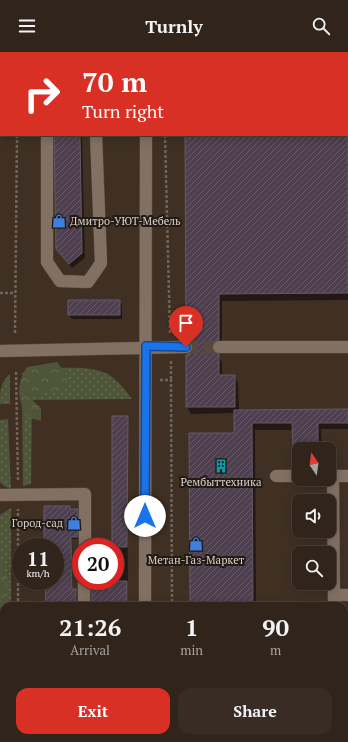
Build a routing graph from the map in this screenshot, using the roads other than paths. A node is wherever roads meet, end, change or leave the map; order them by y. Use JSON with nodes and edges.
{"nodes":[{"id":1,"x":47,"y":136,"type":"edge"},
{"id":2,"x":96,"y":136,"type":"edge"},
{"id":3,"x":146,"y":136,"type":"edge"},
{"id":4,"x":146,"y":346,"type":"junction"},
{"id":5,"x":186,"y":347,"type":"tunnel mouth"},
{"id":6,"x":219,"y":347,"type":"tunnel mouth"},
{"id":7,"x":348,"y":347,"type":"edge"},
{"id":8,"x":0,"y":351,"type":"edge"},
{"id":9,"x":276,"y":476,"type":"dead end"},
{"id":10,"x":292,"y":476,"type":"edge"},
{"id":11,"x":336,"y":476,"type":"edge"},
{"id":12,"x":348,"y":476,"type":"edge"},
{"id":13,"x":331,"y":486,"type":"edge"},
{"id":14,"x":0,"y":495,"type":"edge"},
{"id":15,"x":85,"y":538,"type":"edge"},
{"id":16,"x":84,"y":590,"type":"edge"},
{"id":17,"x":348,"y":595,"type":"edge"},
{"id":18,"x":334,"y":601,"type":"edge"},
{"id":19,"x":84,"y":602,"type":"edge"},
{"id":20,"x":145,"y":602,"type":"edge"}],
"edges":[{"from":1,"to":2,"type":"lane"},
{"from":3,"to":4,"type":"lane"},
{"from":4,"to":5,"type":"lane"},
{"from":4,"to":8,"type":"lane"},
{"from":4,"to":20,"type":"lane"},
{"from":6,"to":7,"type":"lane"},
{"from":9,"to":10,"type":"lane"},
{"from":11,"to":12,"type":"lane"},
{"from":13,"to":18,"type":"lane"},
{"from":14,"to":15,"type":"lane"},
{"from":16,"to":19,"type":"lane"},
{"from":17,"to":18,"type":"lane"}]}
